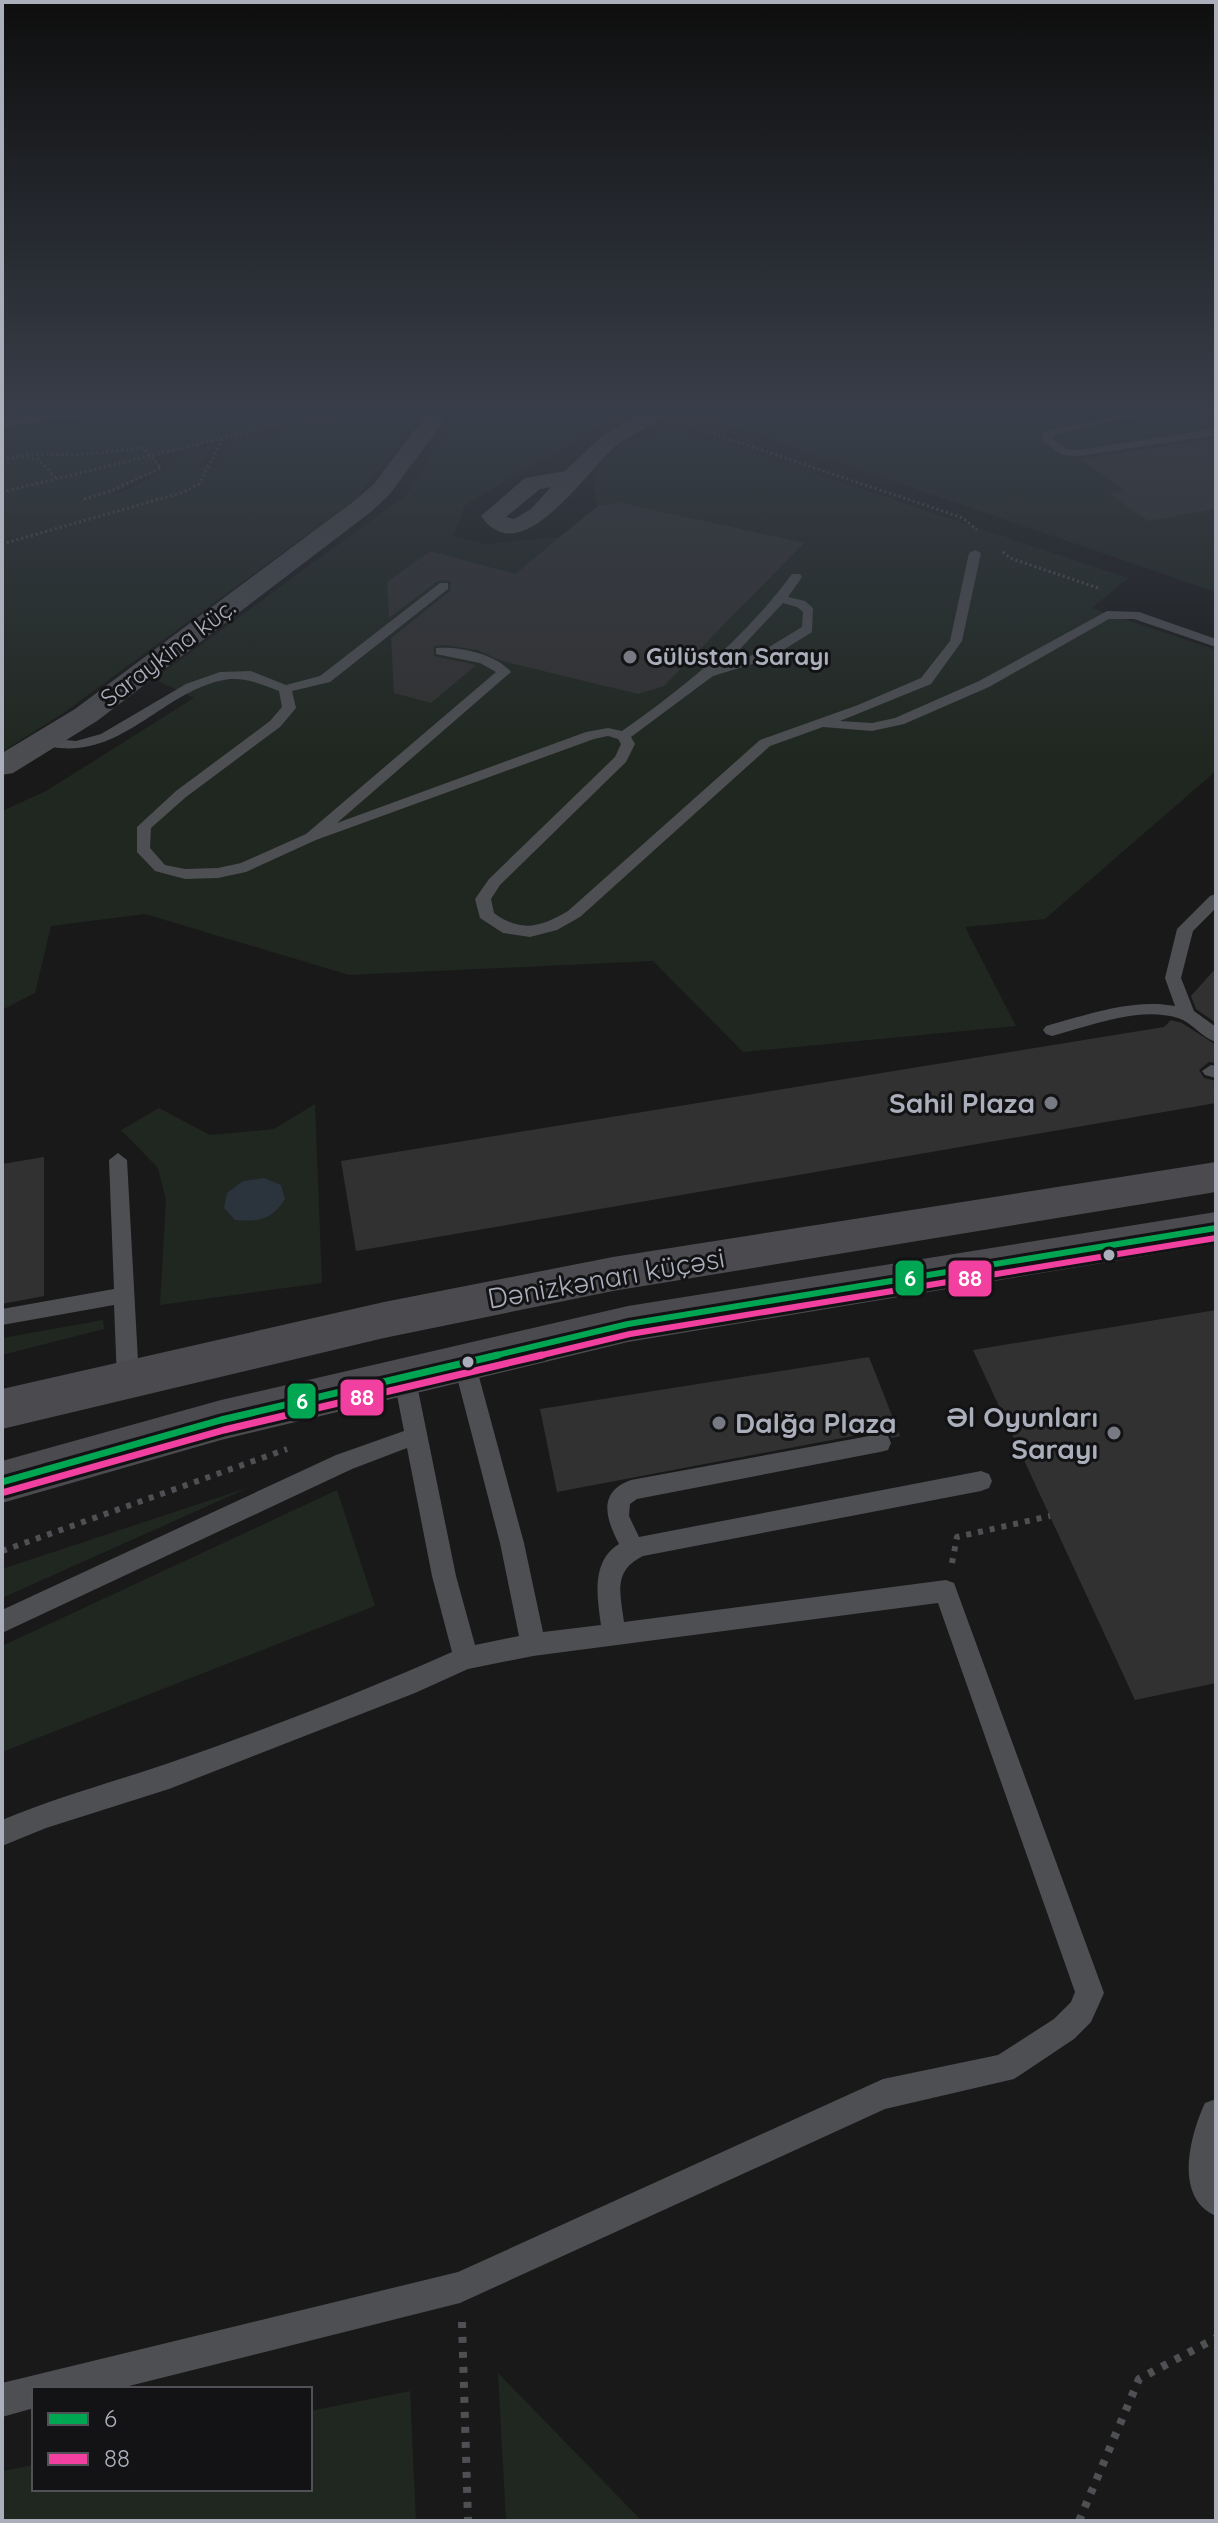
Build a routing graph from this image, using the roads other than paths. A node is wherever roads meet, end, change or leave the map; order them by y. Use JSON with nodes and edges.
{"nodes":[{"id":1,"x":336,"y":527,"type":"edge"},
{"id":2,"x":975,"y":553,"type":"dead end"},
{"id":3,"x":796,"y":577,"type":"dead end"},
{"id":4,"x":444,"y":586,"type":"dead end"},
{"id":5,"x":781,"y":599,"type":"junction"},
{"id":6,"x":1216,"y":643,"type":"edge"},
{"id":7,"x":441,"y":651,"type":"dead end"},
{"id":8,"x":711,"y":672,"type":"junction"},
{"id":9,"x":926,"y":681,"type":"junction"},
{"id":10,"x":285,"y":689,"type":"junction"},
{"id":11,"x":943,"y":700,"type":"junction"},
{"id":12,"x":820,"y":723,"type":"junction"},
{"id":13,"x":624,"y":736,"type":"junction"},
{"id":14,"x":44,"y":742,"type":"junction"},
{"id":15,"x":2,"y":766,"type":"edge"},
{"id":16,"x":311,"y":837,"type":"junction"},
{"id":17,"x":1216,"y":899,"type":"edge"},
{"id":18,"x":1187,"y":1015,"type":"junction"},
{"id":19,"x":1052,"y":1030,"type":"dead end"},
{"id":20,"x":1216,"y":1036,"type":"edge"},
{"id":21,"x":118,"y":1160,"type":"dead end"},
{"id":22,"x":1216,"y":1177,"type":"edge"},
{"id":23,"x":1216,"y":1228,"type":"edge"},
{"id":24,"x":124,"y":1295,"type":"junction"},
{"id":25,"x":2,"y":1317,"type":"edge"},
{"id":26,"x":464,"y":1362,"type":"junction"},
{"id":27,"x":404,"y":1375,"type":"junction"},
{"id":28,"x":128,"y":1379,"type":"junction"},
{"id":29,"x":2,"y":1409,"type":"edge"},
{"id":30,"x":418,"y":1435,"type":"junction"},
{"id":31,"x":880,"y":1443,"type":"dead end"},
{"id":32,"x":981,"y":1481,"type":"dead end"},
{"id":33,"x":2,"y":1482,"type":"edge"},
{"id":34,"x":634,"y":1550,"type":"junction"},
{"id":35,"x":2,"y":1622,"type":"edge"},
{"id":36,"x":614,"y":1635,"type":"junction"},
{"id":37,"x":533,"y":1645,"type":"junction"},
{"id":38,"x":466,"y":1658,"type":"junction"},
{"id":39,"x":2,"y":1833,"type":"edge"},
{"id":40,"x":1216,"y":2114,"type":"edge"},
{"id":41,"x":1216,"y":2200,"type":"edge"},
{"id":42,"x":52,"y":2387,"type":"edge"},
{"id":43,"x":32,"y":2392,"type":"edge"},
{"id":44,"x":2,"y":2400,"type":"edge"}],
"edges":[{"from":1,"to":14,"type":"street","name":"Saraykina küç."},
{"from":2,"to":9,"type":"lane"},
{"from":3,"to":5,"type":"lane"},
{"from":4,"to":10,"type":"lane"},
{"from":5,"to":8,"type":"lane"},
{"from":5,"to":8,"type":"lane"},
{"from":6,"to":11,"type":"lane"},
{"from":7,"to":16,"type":"lane"},
{"from":8,"to":13,"type":"lane"},
{"from":9,"to":11,"type":"lane"},
{"from":9,"to":12,"type":"lane"},
{"from":10,"to":14,"type":"lane"},
{"from":10,"to":16,"type":"lane"},
{"from":11,"to":12,"type":"lane"},
{"from":12,"to":13,"type":"lane"},
{"from":13,"to":16,"type":"lane"},
{"from":14,"to":15,"type":"street","name":"Saraykina küç."},
{"from":17,"to":18,"type":"lane"},
{"from":18,"to":19,"type":"lane"},
{"from":18,"to":20,"type":"lane"},
{"from":21,"to":24,"type":"lane"},
{"from":22,"to":28,"type":"highway","name":"Dənizkənarı küçəsi"},
{"from":23,"to":26,"type":"highway","name":"Dənizkənarı küçəsi"},
{"from":24,"to":25,"type":"lane"},
{"from":24,"to":28,"type":"lane"},
{"from":26,"to":27,"type":"highway","name":"Dənizkənarı küçəsi"},
{"from":26,"to":37,"type":"lane"},
{"from":27,"to":30,"type":"lane"},
{"from":27,"to":33,"type":"highway","name":"Dənizkənarı küçəsi"},
{"from":28,"to":29,"type":"highway","name":"Dənizkənarı küçəsi"},
{"from":30,"to":35,"type":"lane"},
{"from":30,"to":38,"type":"lane"},
{"from":31,"to":34,"type":"lane"},
{"from":32,"to":34,"type":"lane"},
{"from":34,"to":36,"type":"lane"},
{"from":36,"to":37,"type":"lane"},
{"from":36,"to":42,"type":"lane"},
{"from":37,"to":38,"type":"lane"},
{"from":38,"to":39,"type":"lane"},
{"from":40,"to":41,"type":"lane"},
{"from":43,"to":44,"type":"lane"}]}
